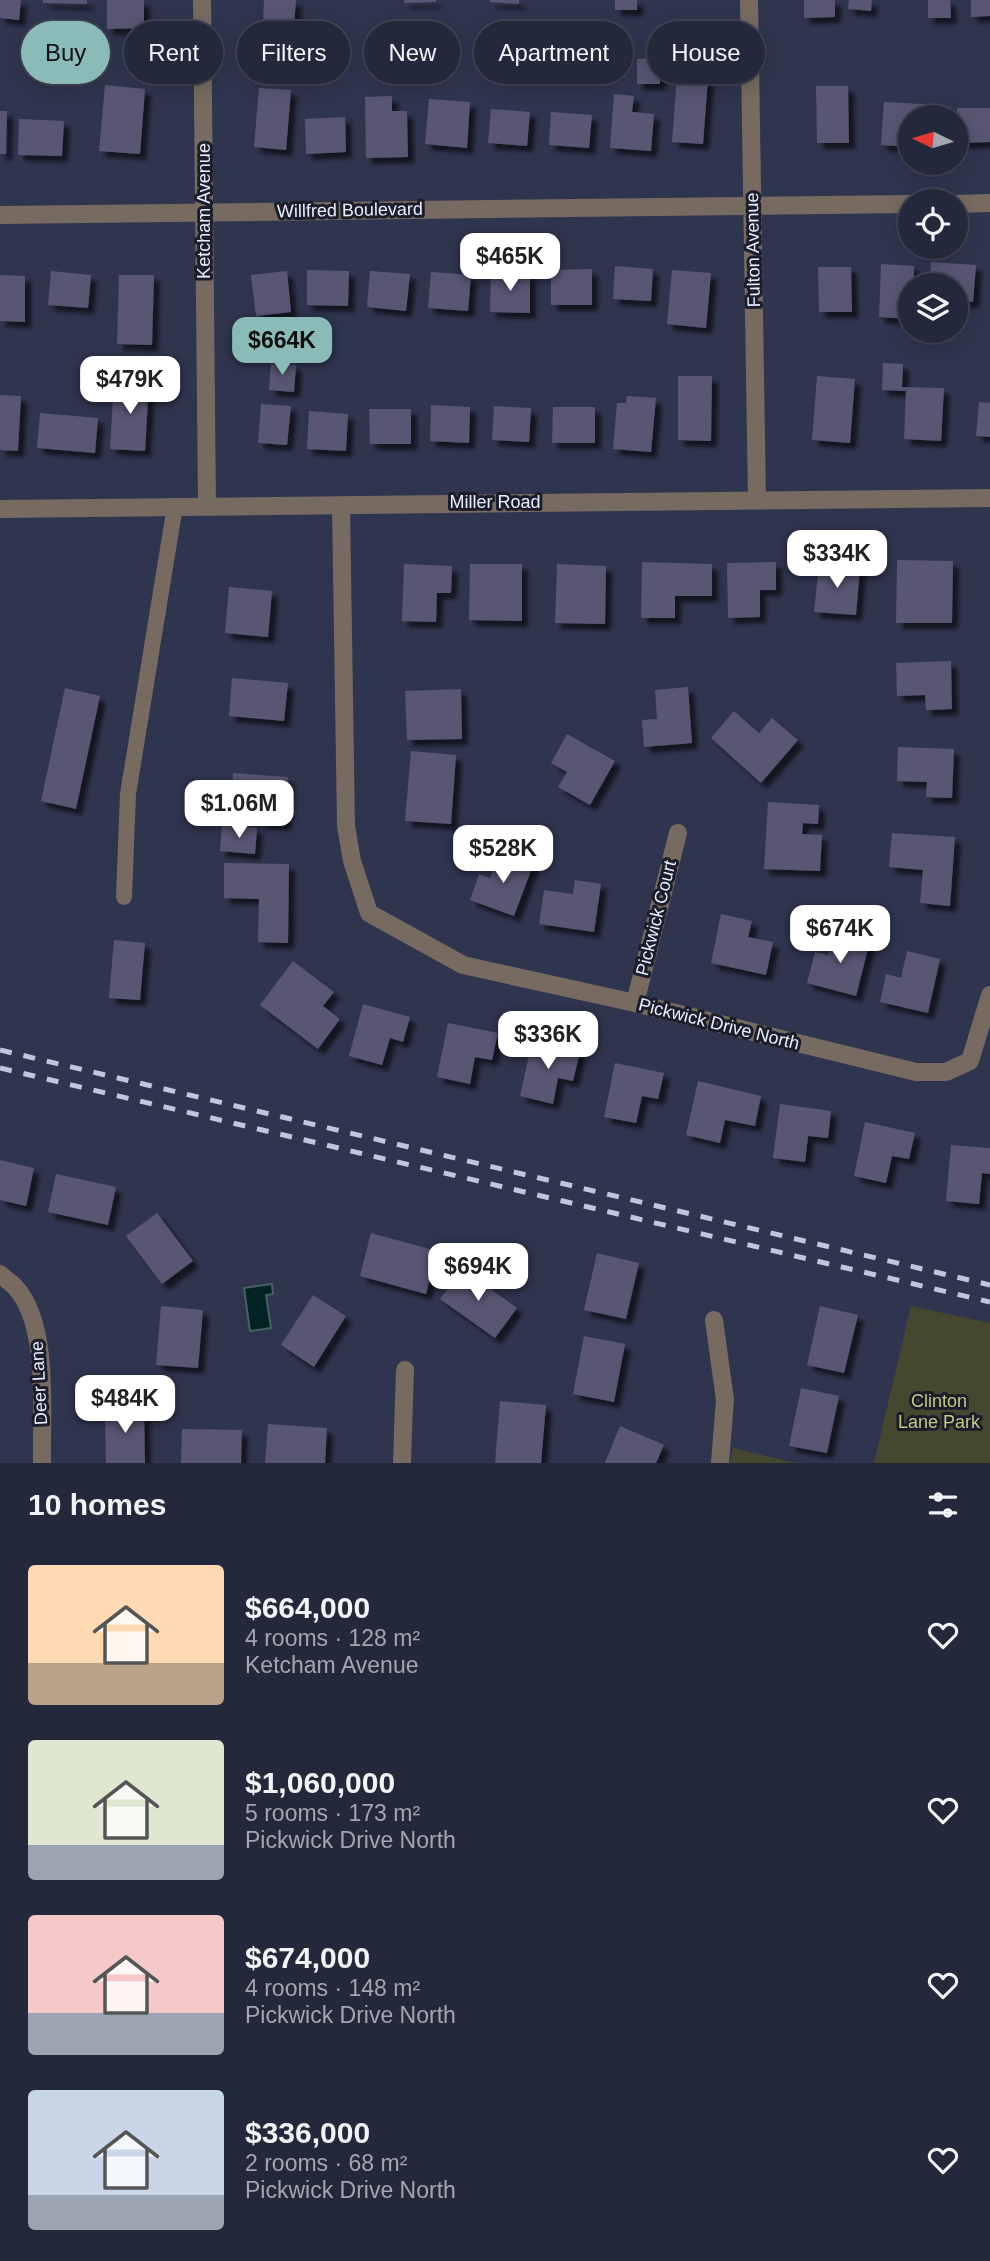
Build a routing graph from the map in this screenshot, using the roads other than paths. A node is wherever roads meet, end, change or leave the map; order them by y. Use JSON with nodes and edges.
{"nodes":[{"id":1,"x":202,"y":0,"type":"edge"},
{"id":2,"x":749,"y":0,"type":"edge"},
{"id":3,"x":990,"y":203,"type":"edge"},
{"id":4,"x":898,"y":204,"type":"edge"},
{"id":5,"x":968,"y":204,"type":"edge"},
{"id":6,"x":752,"y":206,"type":"junction"},
{"id":7,"x":203,"y":212,"type":"junction"},
{"id":8,"x":0,"y":215,"type":"edge"},
{"id":9,"x":990,"y":498,"type":"edge"},
{"id":10,"x":757,"y":500,"type":"junction"},
{"id":11,"x":207,"y":505,"type":"junction"},
{"id":12,"x":174,"y":506,"type":"junction"},
{"id":13,"x":341,"y":506,"type":"junction"},
{"id":14,"x":0,"y":509,"type":"edge"},
{"id":15,"x":678,"y":833,"type":"dead end"},
{"id":16,"x":124,"y":897,"type":"dead end"},
{"id":17,"x":990,"y":995,"type":"edge"},
{"id":18,"x":635,"y":1003,"type":"junction"},
{"id":19,"x":0,"y":1274,"type":"edge"},
{"id":20,"x":714,"y":1320,"type":"dead end"},
{"id":21,"x":405,"y":1370,"type":"dead end"},
{"id":22,"x":42,"y":1463,"type":"edge"},
{"id":23,"x":402,"y":1463,"type":"edge"},
{"id":24,"x":720,"y":1463,"type":"edge"}],
"edges":[{"from":1,"to":7,"type":"street","name":"Ketcham Avenue"},
{"from":2,"to":6,"type":"street","name":"Fulton Avenue"},
{"from":3,"to":5,"type":"street"},
{"from":4,"to":6,"type":"street","name":"Willfred Boulevard"},
{"from":6,"to":7,"type":"street","name":"Willfred Boulevard"},
{"from":6,"to":10,"type":"street","name":"Fulton Avenue"},
{"from":7,"to":8,"type":"street","name":"Willfred Boulevard"},
{"from":7,"to":11,"type":"street","name":"Ketcham Avenue"},
{"from":9,"to":10,"type":"street","name":"Miller Road"},
{"from":10,"to":13,"type":"street","name":"Miller Road"},
{"from":11,"to":12,"type":"street","name":"Miller Road"},
{"from":11,"to":13,"type":"street","name":"Miller Road"},
{"from":12,"to":14,"type":"street","name":"Miller Road"},
{"from":12,"to":16,"type":"lane"},
{"from":13,"to":18,"type":"street","name":"Pickwick Drive North"},
{"from":15,"to":18,"type":"street","name":"Pickwick Court"},
{"from":17,"to":18,"type":"street","name":"Pickwick Drive North"},
{"from":19,"to":22,"type":"street","name":"Deer Lane"},
{"from":20,"to":24,"type":"street"},
{"from":21,"to":23,"type":"street"}]}
